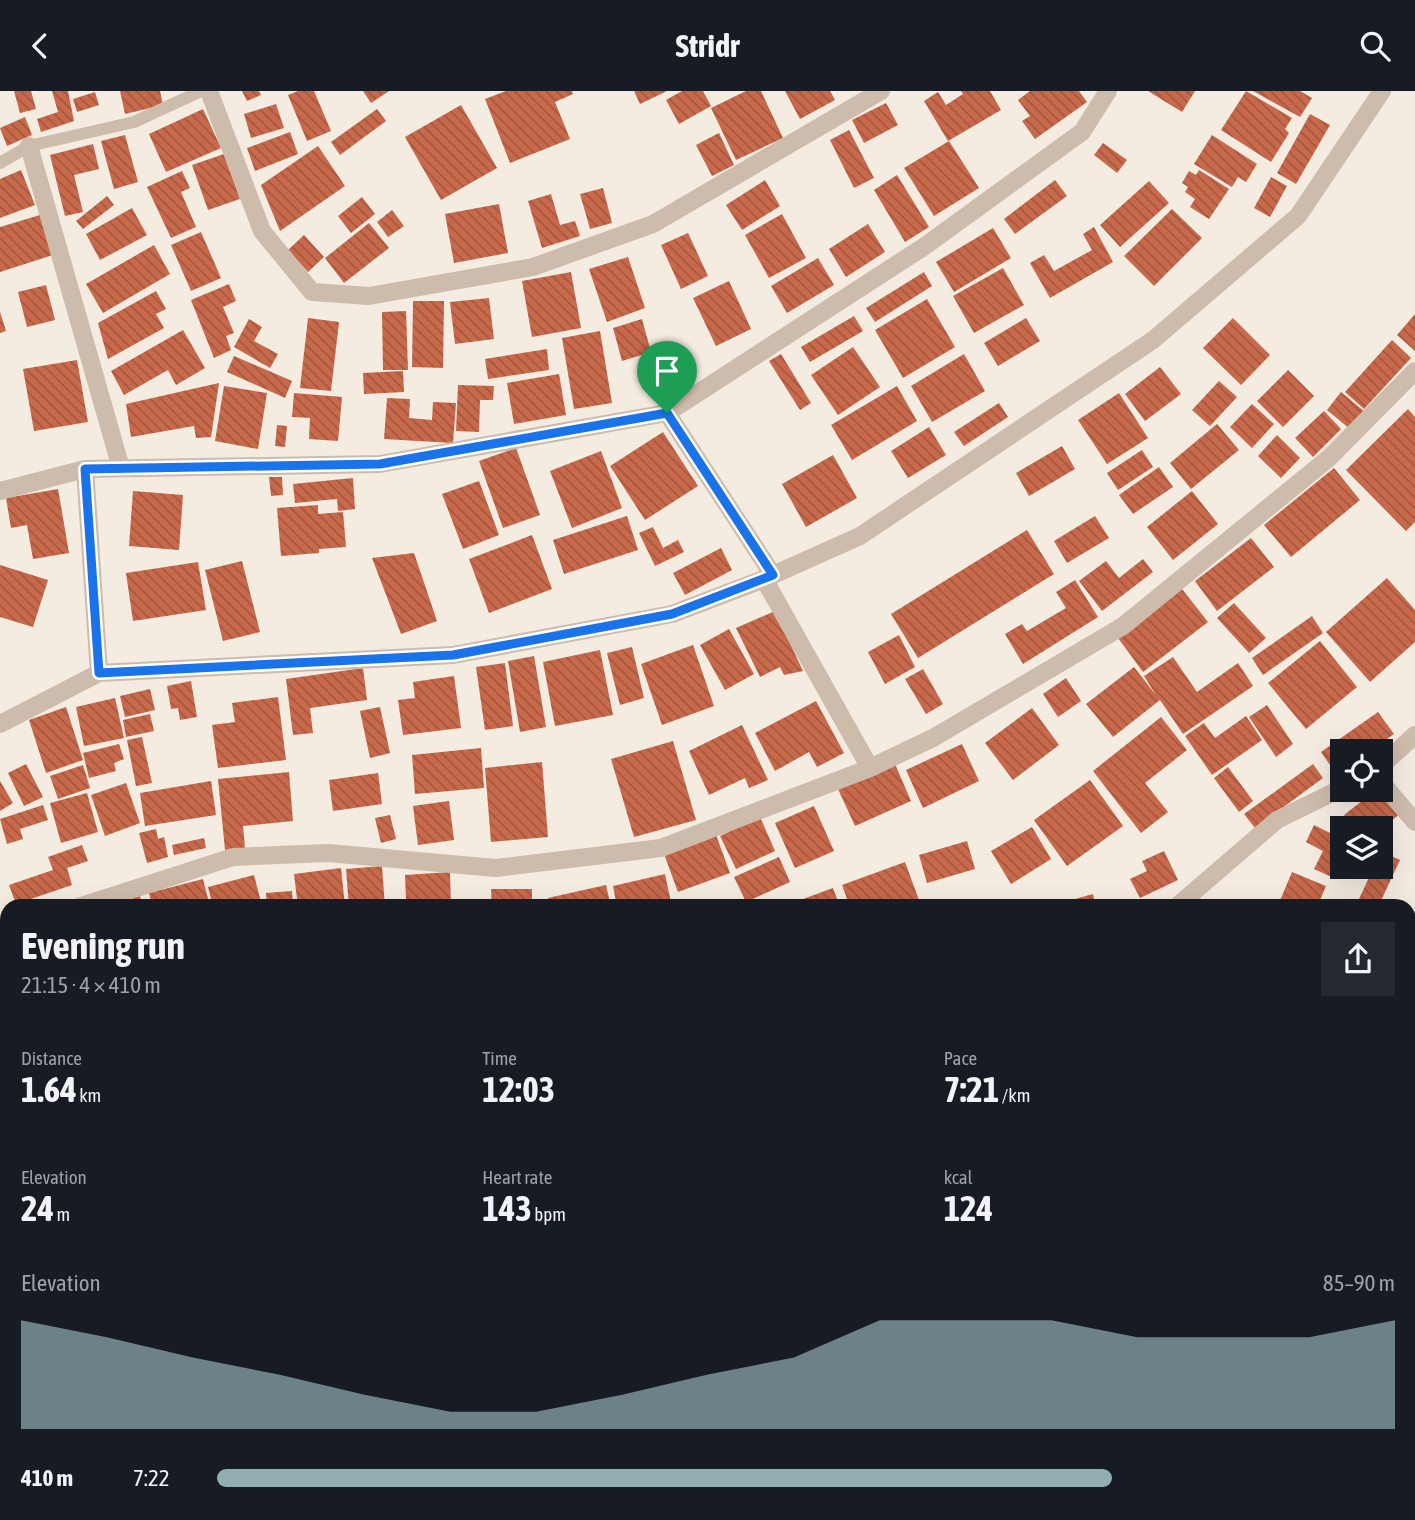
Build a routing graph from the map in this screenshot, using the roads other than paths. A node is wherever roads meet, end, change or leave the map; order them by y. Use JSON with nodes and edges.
{"nodes":[{"id":1,"x":201,"y":91,"type":"edge"},
{"id":2,"x":209,"y":91,"type":"edge"},
{"id":3,"x":881,"y":91,"type":"edge"},
{"id":4,"x":1108,"y":91,"type":"edge"},
{"id":5,"x":1382,"y":91,"type":"edge"},
{"id":6,"x":29,"y":146,"type":"junction"},
{"id":7,"x":0,"y":163,"type":"edge"},
{"id":8,"x":1415,"y":370,"type":"edge"},
{"id":9,"x":667,"y":413,"type":"junction"},
{"id":10,"x":121,"y":468,"type":"junction"},
{"id":11,"x":85,"y":469,"type":"junction"},
{"id":12,"x":0,"y":491,"type":"edge"},
{"id":13,"x":768,"y":577,"type":"junction"},
{"id":14,"x":99,"y":673,"type":"junction"},
{"id":15,"x":0,"y":725,"type":"edge"},
{"id":16,"x":1415,"y":735,"type":"edge"},
{"id":17,"x":1393,"y":755,"type":"edge"},
{"id":18,"x":870,"y":768,"type":"junction"},
{"id":19,"x":1330,"y":794,"type":"edge"},
{"id":20,"x":1393,"y":796,"type":"edge"},
{"id":21,"x":1415,"y":823,"type":"edge"},
{"id":22,"x":103,"y":899,"type":"edge"},
{"id":23,"x":1185,"y":899,"type":"edge"}],
"edges":[{"from":1,"to":6,"type":"lane"},
{"from":2,"to":3,"type":"street"},
{"from":4,"to":9,"type":"street"},
{"from":5,"to":13,"type":"street"},
{"from":6,"to":7,"type":"lane"},
{"from":6,"to":10,"type":"street"},
{"from":8,"to":18,"type":"street"},
{"from":9,"to":10,"type":"street"},
{"from":9,"to":13,"type":"street"},
{"from":10,"to":11,"type":"street"},
{"from":11,"to":12,"type":"street"},
{"from":11,"to":14,"type":"street"},
{"from":13,"to":14,"type":"street"},
{"from":13,"to":18,"type":"street"},
{"from":14,"to":15,"type":"street"},
{"from":16,"to":17,"type":"street"},
{"from":18,"to":22,"type":"street"},
{"from":19,"to":23,"type":"street"},
{"from":20,"to":21,"type":"street"}]}
